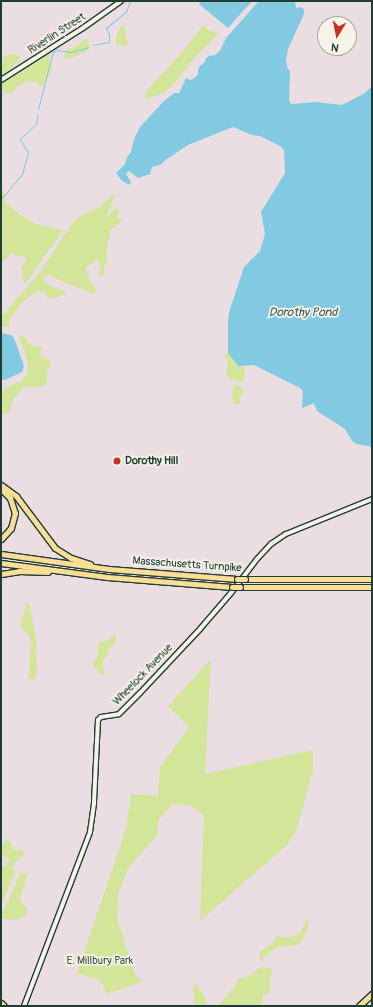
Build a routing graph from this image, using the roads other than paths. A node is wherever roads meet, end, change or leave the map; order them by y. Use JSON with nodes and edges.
{"nodes":[{"id":1,"x":121,"y":1,"type":"edge"},
{"id":2,"x":1,"y":80,"type":"edge"},
{"id":3,"x":1,"y":485,"type":"edge"},
{"id":4,"x":1,"y":489,"type":"edge"},
{"id":5,"x":372,"y":499,"type":"edge"},
{"id":6,"x":1,"y":538,"type":"edge"},
{"id":7,"x":1,"y":554,"type":"edge"},
{"id":8,"x":1,"y":563,"type":"edge"},
{"id":9,"x":109,"y":569,"type":"junction"},
{"id":10,"x":1,"y":574,"type":"edge"},
{"id":11,"x":87,"y":574,"type":"junction"},
{"id":12,"x":372,"y":579,"type":"edge"},
{"id":13,"x":372,"y":587,"type":"edge"},
{"id":14,"x":372,"y":994,"type":"edge"},
{"id":15,"x":1,"y":1003,"type":"edge"},
{"id":16,"x":4,"y":1006,"type":"edge"},
{"id":17,"x":24,"y":1006,"type":"edge"},
{"id":18,"x":359,"y":1006,"type":"edge"}],
"edges":[{"from":1,"to":2,"type":"street","name":"Riverlin Street"},
{"from":3,"to":9,"type":"highway"},
{"from":4,"to":6,"type":"highway"},
{"from":5,"to":17,"type":"street","name":"Wheelock Avenue"},
{"from":7,"to":9,"type":"highway","name":"Massachusetts Turnpike"},
{"from":8,"to":11,"type":"highway","name":"Massachusetts Turnpike"},
{"from":9,"to":12,"type":"highway","name":"Massachusetts Turnpike","bridge":true},
{"from":10,"to":11,"type":"highway"},
{"from":11,"to":13,"type":"highway","name":"Massachusetts Turnpike","bridge":true},
{"from":14,"to":18,"type":"main road"},
{"from":15,"to":16,"type":"highway"}]}
